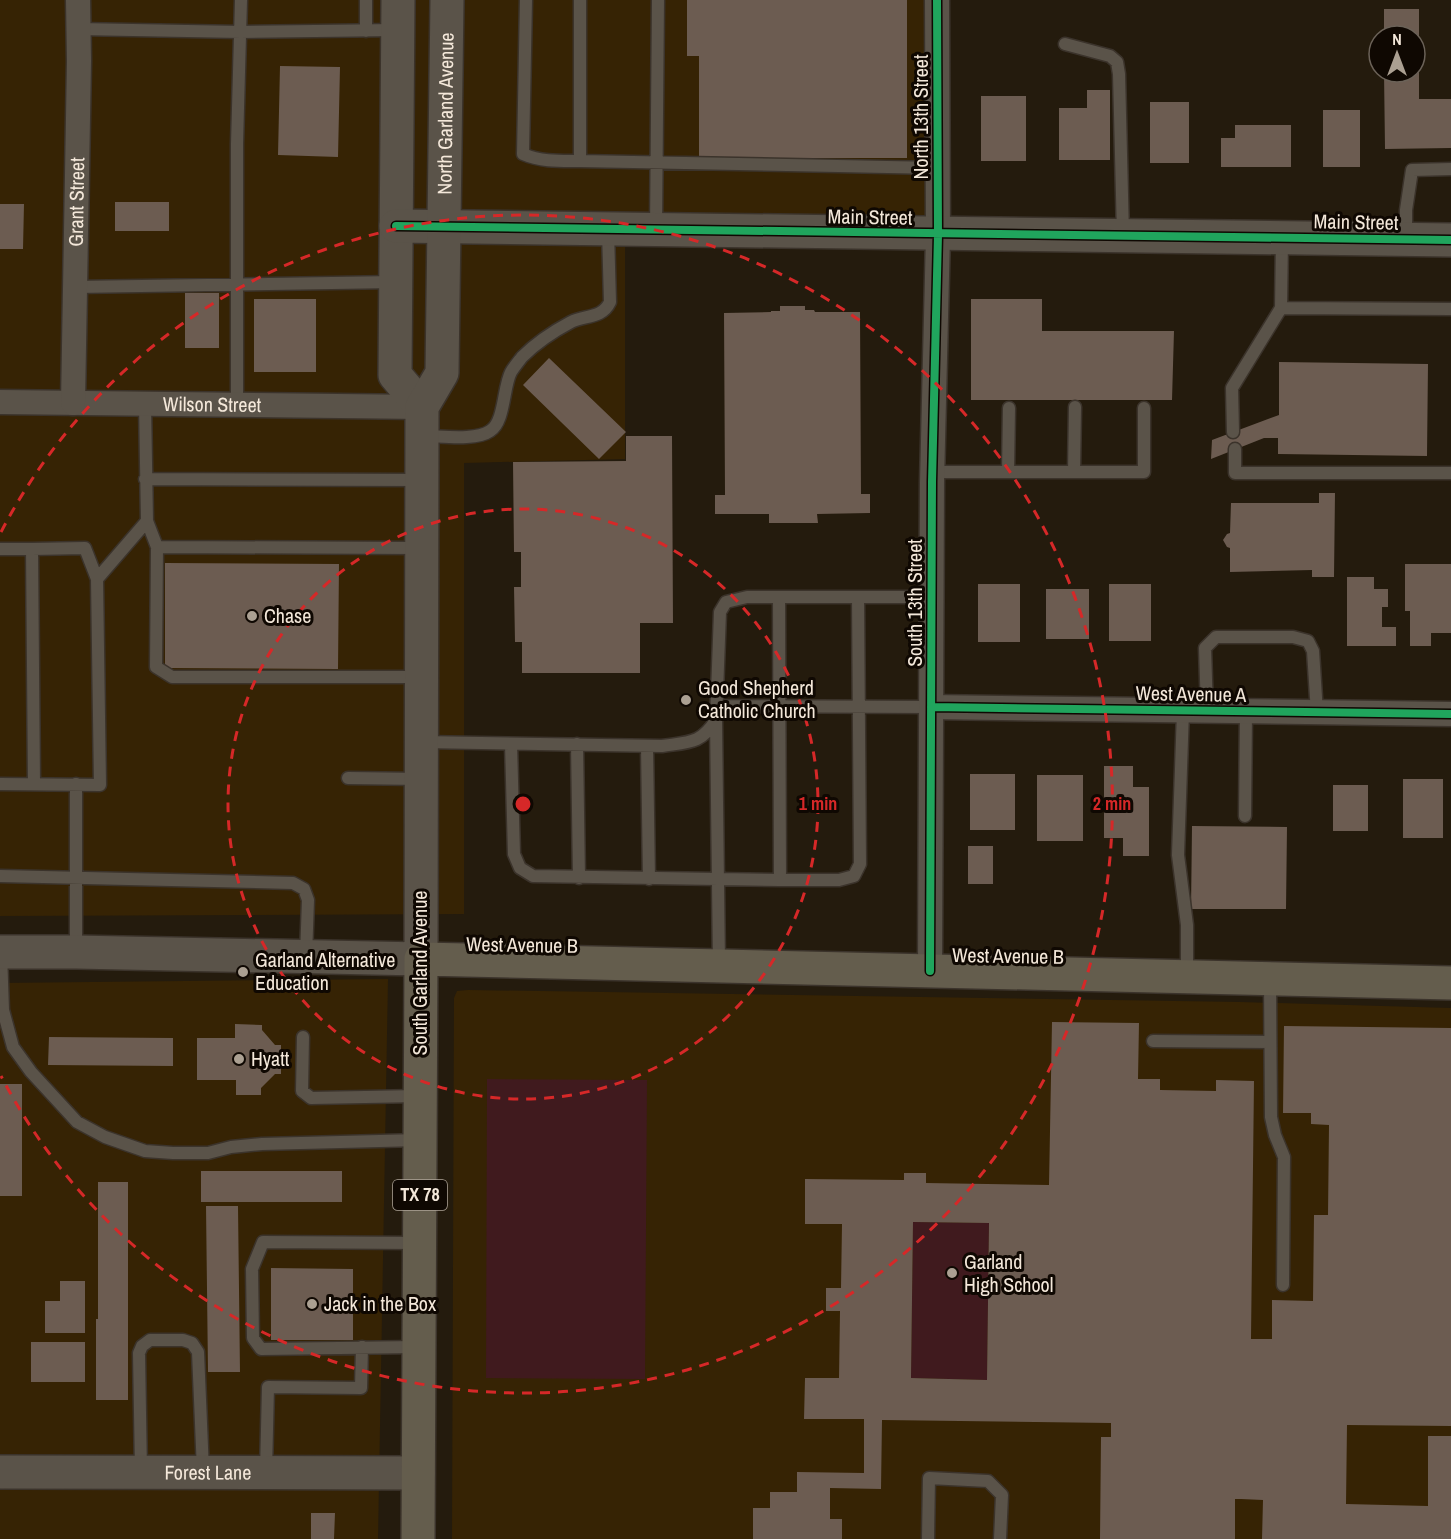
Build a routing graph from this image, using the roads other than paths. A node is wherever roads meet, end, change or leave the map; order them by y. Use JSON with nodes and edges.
{"nodes":[{"id":1,"x":78,"y":0,"type":"edge"},
{"id":2,"x":241,"y":0,"type":"edge"},
{"id":3,"x":366,"y":0,"type":"edge"},
{"id":4,"x":447,"y":0,"type":"edge"},
{"id":5,"x":526,"y":0,"type":"edge"},
{"id":6,"x":580,"y":0,"type":"edge"},
{"id":7,"x":658,"y":0,"type":"edge"},
{"id":8,"x":938,"y":0,"type":"edge"},
{"id":9,"x":387,"y":20,"type":"edge"},
{"id":10,"x":78,"y":29,"type":"junction"},
{"id":11,"x":241,"y":32,"type":"junction"},
{"id":12,"x":1065,"y":44,"type":"dead end"},
{"id":13,"x":446,"y":97,"type":"junction"},
{"id":14,"x":580,"y":161,"type":"junction"},
{"id":15,"x":656,"y":164,"type":"junction"},
{"id":16,"x":938,"y":168,"type":"junction"},
{"id":17,"x":1451,"y":169,"type":"edge"},
{"id":18,"x":396,"y":226,"type":"junction"},
{"id":19,"x":444,"y":228,"type":"junction"},
{"id":20,"x":608,"y":230,"type":"junction"},
{"id":21,"x":656,"y":230,"type":"junction"},
{"id":22,"x":938,"y":235,"type":"junction"},
{"id":23,"x":1123,"y":237,"type":"junction"},
{"id":24,"x":1282,"y":238,"type":"junction"},
{"id":25,"x":1406,"y":239,"type":"junction"},
{"id":26,"x":1451,"y":240,"type":"edge"},
{"id":27,"x":395,"y":282,"type":"junction"},
{"id":28,"x":238,"y":286,"type":"junction"},
{"id":29,"x":75,"y":287,"type":"junction"},
{"id":30,"x":1281,"y":308,"type":"junction"},
{"id":31,"x":1451,"y":309,"type":"edge"},
{"id":32,"x":0,"y":402,"type":"edge"},
{"id":33,"x":73,"y":403,"type":"junction"},
{"id":34,"x":145,"y":404,"type":"junction"},
{"id":35,"x":237,"y":405,"type":"junction"},
{"id":36,"x":1075,"y":407,"type":"dead end"},
{"id":37,"x":1009,"y":408,"type":"dead end"},
{"id":38,"x":1144,"y":408,"type":"dead end"},
{"id":39,"x":422,"y":422,"type":"junction"},
{"id":40,"x":1233,"y":432,"type":"dead end"},
{"id":41,"x":1234,"y":449,"type":"dead end"},
{"id":42,"x":933,"y":472,"type":"junction"},
{"id":43,"x":1008,"y":472,"type":"junction"},
{"id":44,"x":1074,"y":472,"type":"junction"},
{"id":45,"x":1451,"y":473,"type":"edge"},
{"id":46,"x":145,"y":479,"type":"junction"},
{"id":47,"x":423,"y":480,"type":"junction"},
{"id":48,"x":147,"y":521,"type":"junction"},
{"id":49,"x":157,"y":547,"type":"junction"},
{"id":50,"x":422,"y":548,"type":"junction"},
{"id":51,"x":0,"y":549,"type":"edge"},
{"id":52,"x":32,"y":549,"type":"junction"},
{"id":53,"x":97,"y":579,"type":"junction"},
{"id":54,"x":779,"y":597,"type":"junction"},
{"id":55,"x":858,"y":597,"type":"junction"},
{"id":56,"x":932,"y":597,"type":"junction"},
{"id":57,"x":422,"y":677,"type":"junction"},
{"id":58,"x":717,"y":706,"type":"junction"},
{"id":59,"x":780,"y":707,"type":"junction"},
{"id":60,"x":858,"y":707,"type":"junction"},
{"id":61,"x":931,"y":707,"type":"junction"},
{"id":62,"x":1195,"y":711,"type":"junction"},
{"id":63,"x":1246,"y":712,"type":"junction"},
{"id":64,"x":1317,"y":712,"type":"junction"},
{"id":65,"x":1451,"y":714,"type":"edge"},
{"id":66,"x":716,"y":720,"type":"junction"},
{"id":67,"x":421,"y":742,"type":"junction"},
{"id":68,"x":510,"y":744,"type":"junction"},
{"id":69,"x":577,"y":744,"type":"junction"},
{"id":70,"x":647,"y":746,"type":"junction"},
{"id":71,"x":348,"y":778,"type":"dead end"},
{"id":72,"x":421,"y":779,"type":"junction"},
{"id":73,"x":0,"y":784,"type":"edge"},
{"id":74,"x":34,"y":784,"type":"junction"},
{"id":75,"x":76,"y":784,"type":"junction"},
{"id":76,"x":1245,"y":816,"type":"dead end"},
{"id":77,"x":0,"y":876,"type":"edge"},
{"id":78,"x":77,"y":878,"type":"junction"},
{"id":79,"x":579,"y":878,"type":"junction"},
{"id":80,"x":649,"y":879,"type":"junction"},
{"id":81,"x":718,"y":880,"type":"junction"},
{"id":82,"x":780,"y":880,"type":"junction"},
{"id":83,"x":0,"y":952,"type":"edge"},
{"id":84,"x":76,"y":952,"type":"junction"},
{"id":85,"x":306,"y":956,"type":"junction"},
{"id":86,"x":421,"y":958,"type":"junction"},
{"id":87,"x":719,"y":966,"type":"junction"},
{"id":88,"x":930,"y":971,"type":"junction"},
{"id":89,"x":1187,"y":977,"type":"junction"},
{"id":90,"x":1270,"y":979,"type":"junction"},
{"id":91,"x":1451,"y":983,"type":"edge"},
{"id":92,"x":303,"y":1036,"type":"dead end"},
{"id":93,"x":1153,"y":1041,"type":"dead end"},
{"id":94,"x":1270,"y":1042,"type":"junction"},
{"id":95,"x":420,"y":1096,"type":"junction"},
{"id":96,"x":420,"y":1140,"type":"junction"},
{"id":97,"x":419,"y":1243,"type":"junction"},
{"id":98,"x":1283,"y":1284,"type":"dead end"},
{"id":99,"x":362,"y":1347,"type":"junction"},
{"id":100,"x":419,"y":1347,"type":"junction"},
{"id":101,"x":0,"y":1472,"type":"edge"},
{"id":102,"x":141,"y":1473,"type":"junction"},
{"id":103,"x":203,"y":1473,"type":"junction"},
{"id":104,"x":266,"y":1473,"type":"junction"},
{"id":105,"x":418,"y":1473,"type":"junction"},
{"id":106,"x":418,"y":1539,"type":"edge"},
{"id":107,"x":928,"y":1539,"type":"edge"},
{"id":108,"x":1000,"y":1539,"type":"edge"}],
"edges":[{"from":1,"to":10,"type":"street","name":"Grant Street"},
{"from":2,"to":11,"type":"lane"},
{"from":3,"to":9,"type":"lane"},
{"from":4,"to":13,"type":"main road","name":"North Garland Avenue"},
{"from":5,"to":14,"type":"lane"},
{"from":6,"to":14,"type":"lane"},
{"from":7,"to":15,"type":"lane"},
{"from":8,"to":16,"type":"street","name":"North 13th Street"},
{"from":9,"to":11,"type":"lane"},
{"from":9,"to":13,"type":"main road"},
{"from":9,"to":18,"type":"main road"},
{"from":10,"to":11,"type":"lane"},
{"from":10,"to":29,"type":"street","name":"Grant Street"},
{"from":11,"to":28,"type":"lane"},
{"from":12,"to":23,"type":"lane"},
{"from":13,"to":19,"type":"main road","name":"North Garland Avenue"},
{"from":14,"to":15,"type":"lane"},
{"from":15,"to":16,"type":"lane"},
{"from":15,"to":21,"type":"lane"},
{"from":16,"to":22,"type":"street","name":"North 13th Street"},
{"from":17,"to":25,"type":"lane"},
{"from":18,"to":19,"type":"main road","name":"Main Street"},
{"from":18,"to":27,"type":"main road"},
{"from":19,"to":20,"type":"main road","name":"Main Street"},
{"from":19,"to":39,"type":"main road"},
{"from":20,"to":21,"type":"main road","name":"Main Street"},
{"from":20,"to":39,"type":"lane"},
{"from":21,"to":22,"type":"main road","name":"Main Street"},
{"from":22,"to":23,"type":"main road","name":"Main Street"},
{"from":22,"to":42,"type":"street","name":"South 13th Street"},
{"from":23,"to":24,"type":"main road","name":"Main Street"},
{"from":24,"to":25,"type":"main road","name":"Main Street"},
{"from":24,"to":30,"type":"lane"},
{"from":25,"to":26,"type":"main road","name":"Main Street"},
{"from":27,"to":28,"type":"lane"},
{"from":27,"to":39,"type":"main road"},
{"from":28,"to":29,"type":"lane"},
{"from":28,"to":35,"type":"lane"},
{"from":29,"to":33,"type":"street","name":"Grant Street"},
{"from":30,"to":31,"type":"lane"},
{"from":30,"to":40,"type":"lane"},
{"from":32,"to":33,"type":"street","name":"Wilson Street"},
{"from":33,"to":34,"type":"street","name":"Wilson Street"},
{"from":34,"to":35,"type":"street","name":"Wilson Street"},
{"from":34,"to":46,"type":"lane"},
{"from":35,"to":39,"type":"street","name":"Wilson Street"},
{"from":36,"to":44,"type":"lane"},
{"from":37,"to":43,"type":"lane"},
{"from":38,"to":44,"type":"lane"},
{"from":39,"to":47,"type":"main road","name":"South Garland Avenue","number":"TX 78"},
{"from":41,"to":45,"type":"lane"},
{"from":42,"to":43,"type":"lane"},
{"from":42,"to":56,"type":"street","name":"South 13th Street"},
{"from":43,"to":44,"type":"lane"},
{"from":46,"to":47,"type":"lane"},
{"from":46,"to":48,"type":"lane"},
{"from":47,"to":50,"type":"main road","name":"South Garland Avenue","number":"TX 78"},
{"from":48,"to":49,"type":"lane"},
{"from":48,"to":53,"type":"lane"},
{"from":49,"to":50,"type":"lane"},
{"from":49,"to":57,"type":"lane"},
{"from":50,"to":57,"type":"main road","name":"South Garland Avenue","number":"TX 78"},
{"from":51,"to":52,"type":"lane"},
{"from":52,"to":53,"type":"lane"},
{"from":52,"to":74,"type":"lane"},
{"from":53,"to":75,"type":"lane"},
{"from":54,"to":55,"type":"lane"},
{"from":54,"to":58,"type":"lane"},
{"from":54,"to":59,"type":"lane"},
{"from":55,"to":56,"type":"lane"},
{"from":55,"to":60,"type":"lane"},
{"from":56,"to":61,"type":"street","name":"South 13th Street"},
{"from":57,"to":67,"type":"main road","name":"South Garland Avenue","number":"TX 78"},
{"from":58,"to":59,"type":"lane"},
{"from":58,"to":66,"type":"lane"},
{"from":59,"to":60,"type":"lane"},
{"from":59,"to":82,"type":"lane"},
{"from":60,"to":61,"type":"lane"},
{"from":60,"to":82,"type":"lane"},
{"from":61,"to":62,"type":"street","name":"West Avenue A"},
{"from":61,"to":88,"type":"street","name":"South 13th Street"},
{"from":62,"to":63,"type":"street","name":"West Avenue A"},
{"from":62,"to":64,"type":"lane"},
{"from":62,"to":89,"type":"lane"},
{"from":63,"to":64,"type":"street","name":"West Avenue A"},
{"from":63,"to":76,"type":"lane"},
{"from":64,"to":65,"type":"street","name":"West Avenue A"},
{"from":66,"to":70,"type":"lane"},
{"from":66,"to":81,"type":"lane"},
{"from":67,"to":68,"type":"lane"},
{"from":67,"to":72,"type":"main road","name":"South Garland Avenue","number":"TX 78"},
{"from":68,"to":69,"type":"lane"},
{"from":68,"to":79,"type":"lane"},
{"from":69,"to":70,"type":"lane"},
{"from":69,"to":79,"type":"lane"},
{"from":70,"to":80,"type":"lane"},
{"from":71,"to":72,"type":"lane"},
{"from":72,"to":86,"type":"main road","name":"South Garland Avenue","number":"TX 78"},
{"from":73,"to":74,"type":"lane"},
{"from":74,"to":75,"type":"lane"},
{"from":75,"to":78,"type":"lane"},
{"from":77,"to":78,"type":"lane"},
{"from":78,"to":84,"type":"lane"},
{"from":78,"to":85,"type":"lane"},
{"from":79,"to":80,"type":"lane"},
{"from":80,"to":81,"type":"lane"},
{"from":81,"to":82,"type":"lane"},
{"from":81,"to":87,"type":"lane"},
{"from":83,"to":84,"type":"main road","name":"West Avenue B"},
{"from":83,"to":96,"type":"lane"},
{"from":84,"to":85,"type":"main road","name":"West Avenue B"},
{"from":85,"to":86,"type":"main road","name":"West Avenue B"},
{"from":86,"to":87,"type":"main road","name":"West Avenue B"},
{"from":86,"to":95,"type":"main road","name":"South Garland Avenue","number":"TX 78"},
{"from":87,"to":88,"type":"main road","name":"West Avenue B"},
{"from":88,"to":89,"type":"main road","name":"West Avenue B"},
{"from":89,"to":90,"type":"main road","name":"West Avenue B"},
{"from":90,"to":91,"type":"main road","name":"West Avenue B"},
{"from":90,"to":94,"type":"lane"},
{"from":92,"to":95,"type":"lane"},
{"from":93,"to":94,"type":"lane"},
{"from":94,"to":98,"type":"lane"},
{"from":95,"to":96,"type":"main road","name":"South Garland Avenue","number":"TX 78"},
{"from":96,"to":97,"type":"main road","name":"South Garland Avenue","number":"TX 78"},
{"from":97,"to":99,"type":"lane"},
{"from":97,"to":100,"type":"main road","name":"South Garland Avenue","number":"TX 78"},
{"from":99,"to":100,"type":"lane"},
{"from":99,"to":104,"type":"lane"},
{"from":100,"to":105,"type":"main road","name":"South Garland Avenue","number":"TX 78"},
{"from":101,"to":102,"type":"main road","name":"Forest Lane"},
{"from":102,"to":103,"type":"main road","name":"Forest Lane"},
{"from":102,"to":103,"type":"lane"},
{"from":103,"to":104,"type":"main road","name":"Forest Lane"},
{"from":104,"to":105,"type":"main road","name":"Forest Lane"},
{"from":105,"to":106,"type":"main road","name":"South Garland Avenue","number":"TX 78"},
{"from":107,"to":108,"type":"lane"}]}
